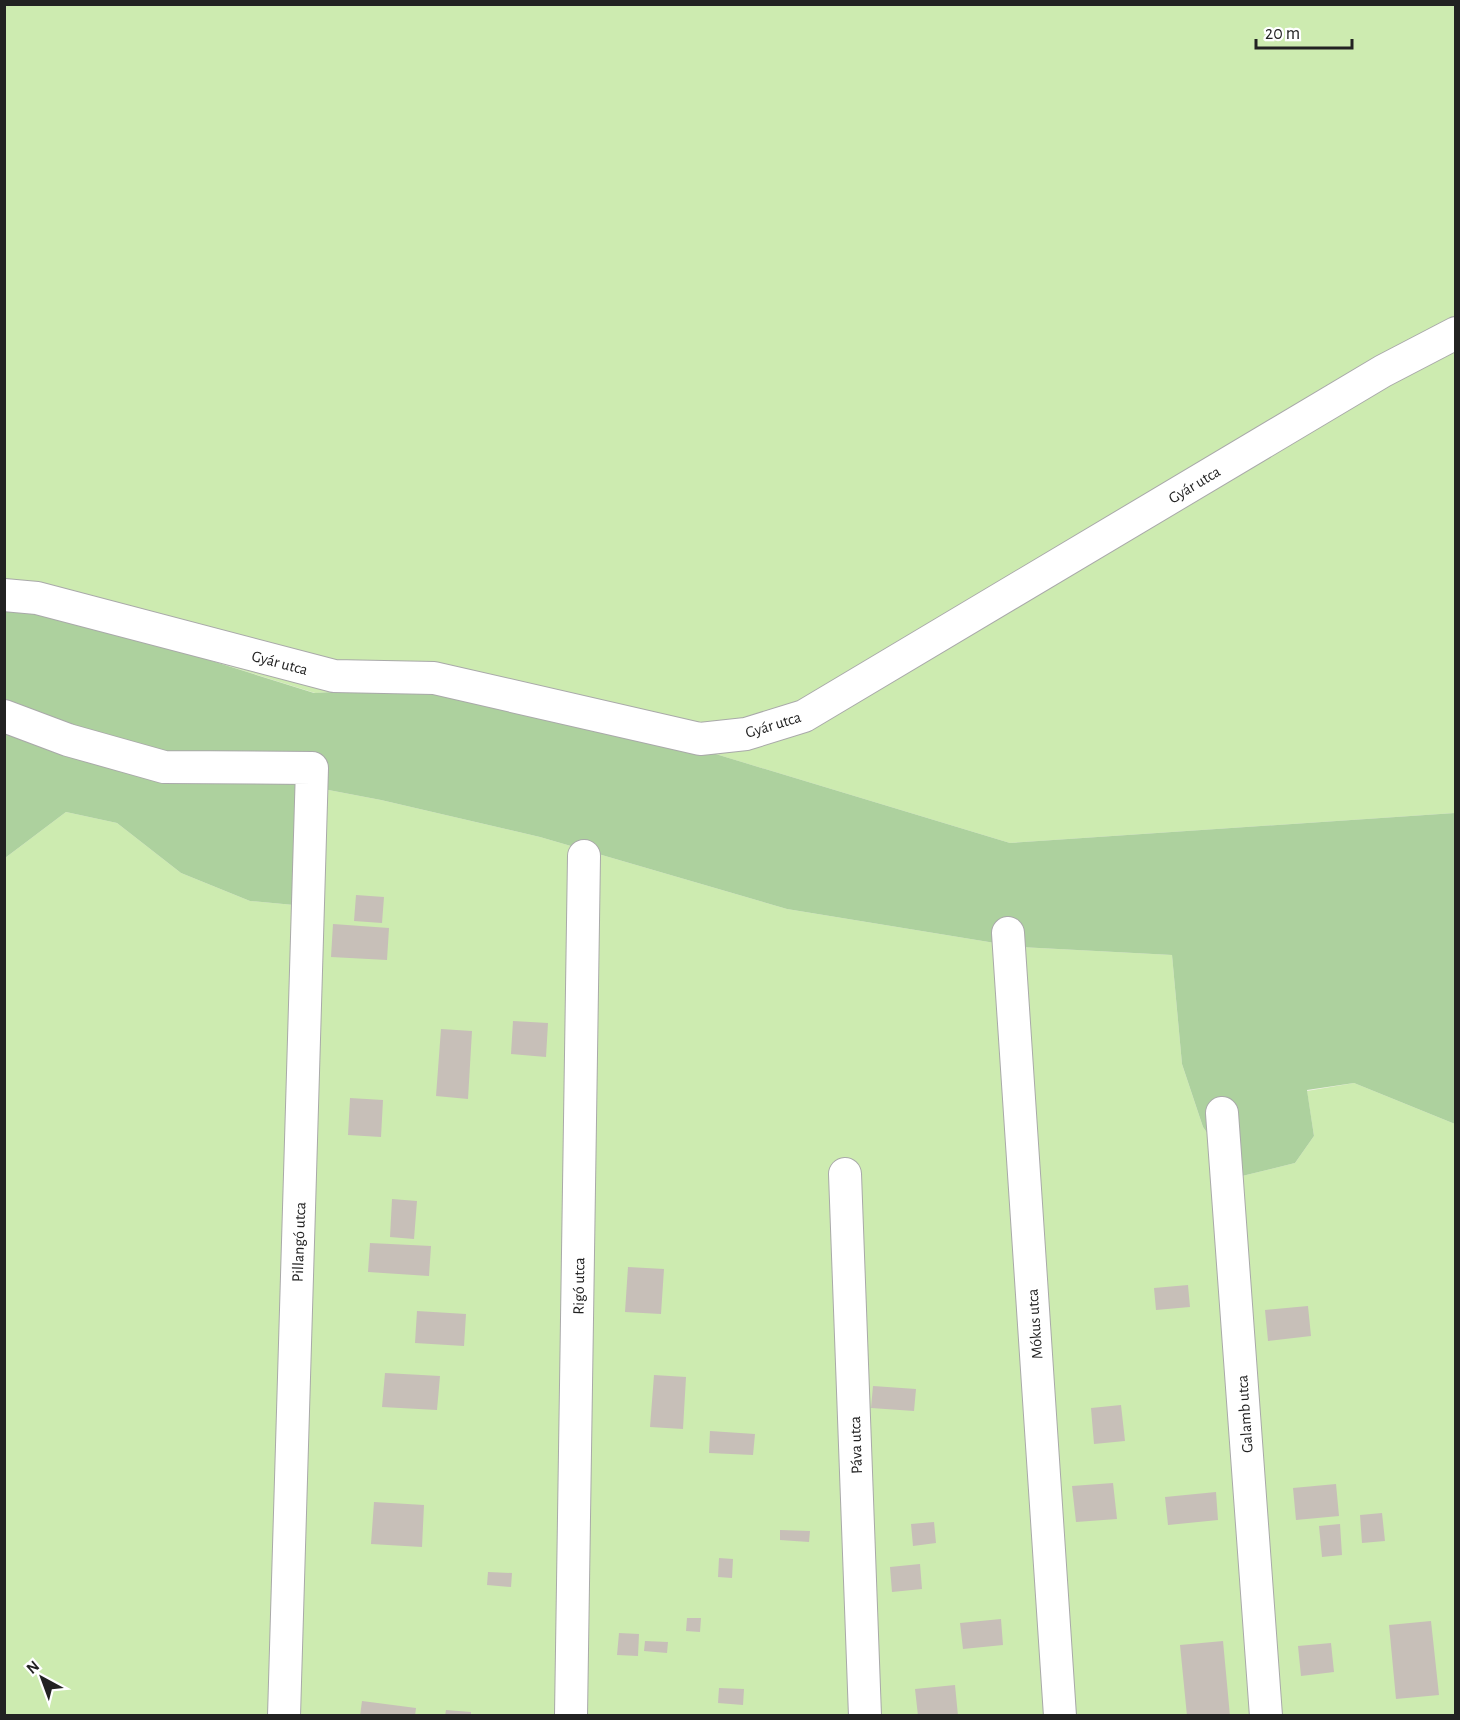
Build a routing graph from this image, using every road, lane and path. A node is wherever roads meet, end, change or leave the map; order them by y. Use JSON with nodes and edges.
{"nodes":[{"id":1,"x":1455,"y":333,"type":"edge"},
{"id":2,"x":4,"y":595,"type":"edge"},
{"id":3,"x":4,"y":716,"type":"edge"},
{"id":4,"x":584,"y":856,"type":"dead end"},
{"id":5,"x":1008,"y":933,"type":"dead end"},
{"id":6,"x":1222,"y":1113,"type":"dead end"},
{"id":7,"x":845,"y":1174,"type":"dead end"},
{"id":8,"x":284,"y":1716,"type":"edge"},
{"id":9,"x":571,"y":1716,"type":"edge"},
{"id":10,"x":865,"y":1716,"type":"edge"},
{"id":11,"x":1060,"y":1716,"type":"edge"},
{"id":12,"x":1266,"y":1716,"type":"edge"}],
"edges":[{"from":1,"to":2,"type":"street","name":"Gyár utca"},
{"from":3,"to":8,"type":"street","name":"Pillangó utca"},
{"from":4,"to":9,"type":"street","name":"Rigó utca"},
{"from":5,"to":11,"type":"street","name":"Mókus utca"},
{"from":6,"to":12,"type":"street","name":"Galamb utca"},
{"from":7,"to":10,"type":"street","name":"Páva utca"}]}
